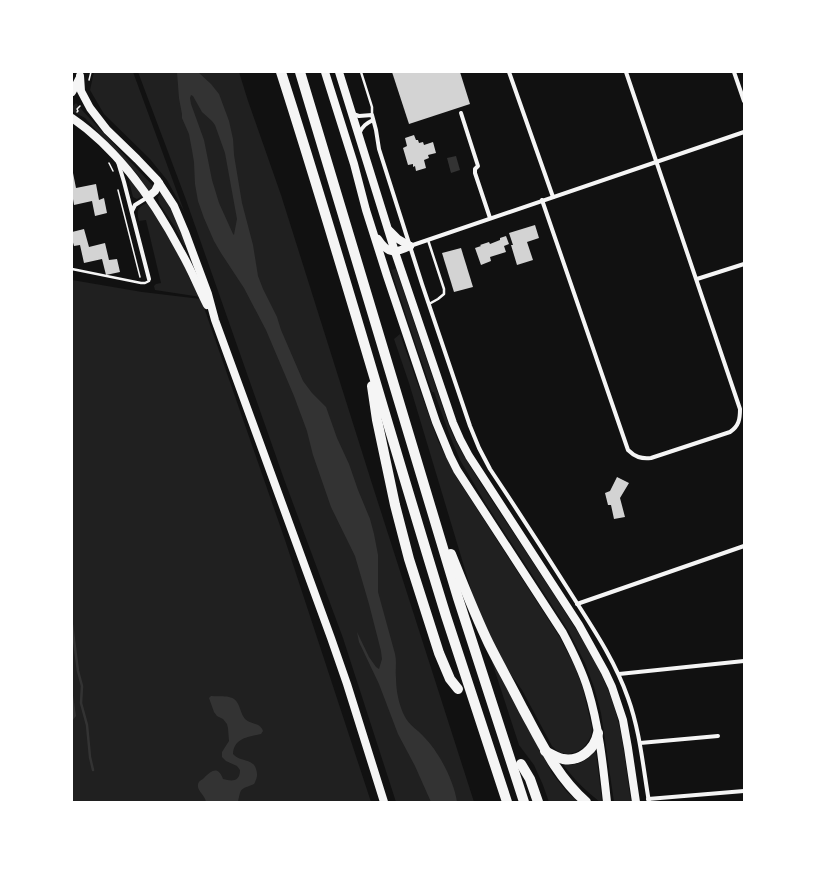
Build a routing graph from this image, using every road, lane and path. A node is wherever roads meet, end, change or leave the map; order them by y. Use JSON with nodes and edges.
{"nodes":[{"id":1,"x":281,"y":72,"type":"edge"},
{"id":2,"x":300,"y":72,"type":"edge"},
{"id":3,"x":320,"y":72,"type":"edge"},
{"id":4,"x":325,"y":72,"type":"edge"},
{"id":5,"x":338,"y":72,"type":"edge"},
{"id":6,"x":361,"y":72,"type":"edge"},
{"id":7,"x":509,"y":72,"type":"edge"},
{"id":8,"x":626,"y":72,"type":"edge"},
{"id":9,"x":734,"y":72,"type":"edge"},
{"id":10,"x":80,"y":74,"type":"edge"},
{"id":11,"x":331,"y":91,"type":"junction"},
{"id":12,"x":72,"y":92,"type":"edge"},
{"id":13,"x":85,"y":100,"type":"junction"},
{"id":14,"x":744,"y":101,"type":"edge"},
{"id":15,"x":461,"y":113,"type":"dead end"},
{"id":16,"x":352,"y":114,"type":"junction"},
{"id":17,"x":74,"y":116,"type":"edge"},
{"id":18,"x":373,"y":117,"type":"junction"},
{"id":19,"x":744,"y":132,"type":"edge"},
{"id":20,"x":359,"y":136,"type":"junction"},
{"id":21,"x":116,"y":156,"type":"junction"},
{"id":22,"x":108,"y":160,"type":"dead end"},
{"id":23,"x":657,"y":162,"type":"junction"},
{"id":24,"x":114,"y":173,"type":"dead end"},
{"id":25,"x":159,"y":184,"type":"junction"},
{"id":26,"x":118,"y":188,"type":"dead end"},
{"id":27,"x":148,"y":197,"type":"junction"},
{"id":28,"x":553,"y":197,"type":"junction"},
{"id":29,"x":542,"y":200,"type":"junction"},
{"id":30,"x":132,"y":211,"type":"junction"},
{"id":31,"x":490,"y":218,"type":"junction"},
{"id":32,"x":388,"y":230,"type":"junction"},
{"id":33,"x":373,"y":231,"type":"junction"},
{"id":34,"x":427,"y":239,"type":"junction"},
{"id":35,"x":410,"y":246,"type":"junction"},
{"id":36,"x":395,"y":252,"type":"junction"},
{"id":37,"x":744,"y":264,"type":"edge"},
{"id":38,"x":72,"y":269,"type":"edge"},
{"id":39,"x":149,"y":279,"type":"joint"},
{"id":40,"x":696,"y":279,"type":"junction"},
{"id":41,"x":141,"y":283,"type":"junction"},
{"id":42,"x":429,"y":304,"type":"junction"},
{"id":43,"x":215,"y":320,"type":"junction"},
{"id":44,"x":370,"y":360,"type":"junction"},
{"id":45,"x":424,"y":485,"type":"junction"},
{"id":46,"x":744,"y":546,"type":"edge"},
{"id":47,"x":577,"y":604,"type":"junction"},
{"id":48,"x":744,"y":661,"type":"edge"},
{"id":49,"x":619,"y":674,"type":"junction"},
{"id":50,"x":458,"y":689,"type":"dead end"},
{"id":51,"x":598,"y":733,"type":"junction"},
{"id":52,"x":718,"y":736,"type":"dead end"},
{"id":53,"x":640,"y":743,"type":"junction"},
{"id":54,"x":545,"y":751,"type":"junction"},
{"id":55,"x":520,"y":764,"type":"dead end"},
{"id":56,"x":744,"y":791,"type":"edge"},
{"id":57,"x":648,"y":800,"type":"edge"},
{"id":58,"x":384,"y":802,"type":"edge"},
{"id":59,"x":507,"y":802,"type":"edge"},
{"id":60,"x":524,"y":802,"type":"edge"},
{"id":61,"x":538,"y":802,"type":"edge"},
{"id":62,"x":586,"y":802,"type":"edge"},
{"id":63,"x":607,"y":802,"type":"edge"},
{"id":64,"x":636,"y":802,"type":"edge"}],
"edges":[{"from":1,"to":44,"type":"highway"},
{"from":2,"to":45,"type":"highway"},
{"from":3,"to":11,"type":"main road"},
{"from":4,"to":11,"type":"main road"},
{"from":5,"to":16,"type":"main road"},
{"from":6,"to":18,"type":"lane"},
{"from":7,"to":28,"type":"street"},
{"from":8,"to":23,"type":"street"},
{"from":9,"to":14,"type":"street"},
{"from":10,"to":12,"type":"main road"},
{"from":10,"to":13,"type":"main road"},
{"from":11,"to":33,"type":"main road"},
{"from":13,"to":17,"type":"path"},
{"from":13,"to":25,"type":"main road"},
{"from":15,"to":31,"type":"street"},
{"from":16,"to":18,"type":"street"},
{"from":16,"to":20,"type":"main road"},
{"from":17,"to":21,"type":"main road"},
{"from":18,"to":20,"type":"street"},
{"from":18,"to":35,"type":"street"},
{"from":19,"to":23,"type":"street"},
{"from":20,"to":32,"type":"main road"},
{"from":21,"to":27,"type":"main road"},
{"from":21,"to":30,"type":"street"},
{"from":22,"to":24,"type":"path"},
{"from":23,"to":28,"type":"street"},
{"from":23,"to":40,"type":"street"},
{"from":25,"to":27,"type":"main road"},
{"from":25,"to":43,"type":"main road"},
{"from":26,"to":41,"type":"path"},
{"from":27,"to":30,"type":"street"},
{"from":27,"to":43,"type":"main road"},
{"from":28,"to":29,"type":"street"},
{"from":29,"to":31,"type":"street"},
{"from":29,"to":40,"type":"street"},
{"from":30,"to":39,"type":"street"},
{"from":31,"to":34,"type":"street"},
{"from":32,"to":35,"type":"main road"},
{"from":32,"to":36,"type":"main road"},
{"from":33,"to":36,"type":"main road"},
{"from":33,"to":51,"type":"main road"},
{"from":34,"to":35,"type":"street"},
{"from":34,"to":42,"type":"lane"},
{"from":35,"to":36,"type":"main road"},
{"from":35,"to":42,"type":"street"},
{"from":36,"to":64,"type":"main road"},
{"from":37,"to":40,"type":"street"},
{"from":38,"to":41,"type":"lane"},
{"from":39,"to":41,"type":"lane"},
{"from":42,"to":47,"type":"street"},
{"from":43,"to":58,"type":"main road"},
{"from":44,"to":50,"type":"highway"},
{"from":44,"to":59,"type":"highway"},
{"from":45,"to":54,"type":"highway"},
{"from":45,"to":60,"type":"highway"},
{"from":46,"to":47,"type":"street"},
{"from":47,"to":49,"type":"street"},
{"from":48,"to":49,"type":"street"},
{"from":49,"to":53,"type":"street"},
{"from":51,"to":54,"type":"highway"},
{"from":51,"to":63,"type":"main road"},
{"from":52,"to":53,"type":"street"},
{"from":53,"to":57,"type":"street"},
{"from":54,"to":62,"type":"highway"},
{"from":55,"to":61,"type":"highway"},
{"from":56,"to":57,"type":"street"}]}
